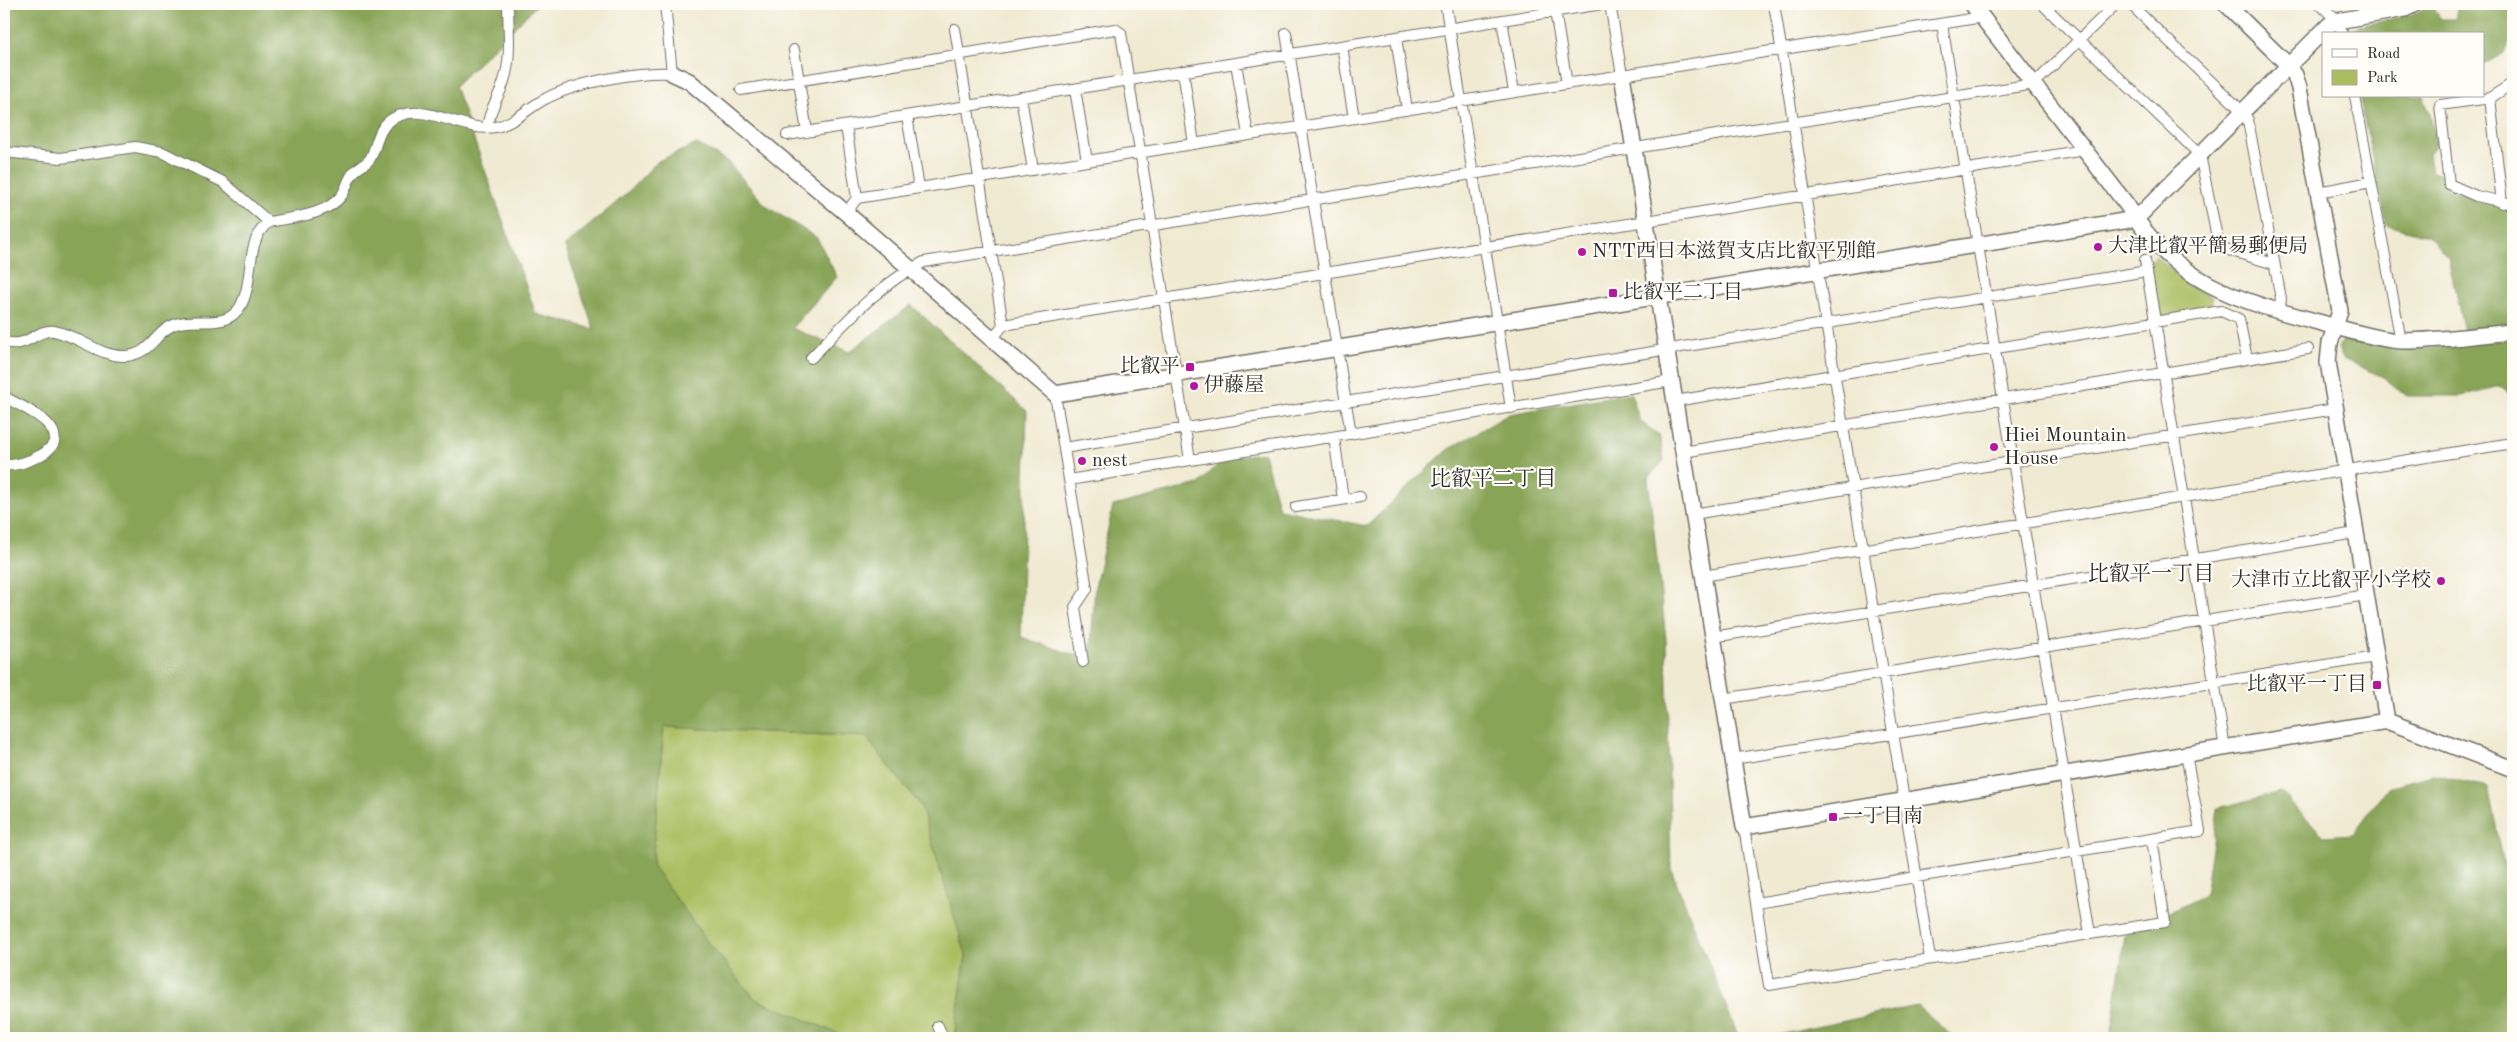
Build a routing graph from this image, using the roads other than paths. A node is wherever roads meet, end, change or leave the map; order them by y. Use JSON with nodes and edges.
{"nodes":[{"id":1,"x":508,"y":4,"type":"edge"},
{"id":2,"x":665,"y":4,"type":"edge"},
{"id":3,"x":1602,"y":4,"type":"edge"},
{"id":4,"x":1610,"y":4,"type":"edge"},
{"id":5,"x":1774,"y":4,"type":"edge"},
{"id":6,"x":1972,"y":4,"type":"edge"},
{"id":7,"x":2042,"y":4,"type":"edge"},
{"id":8,"x":2116,"y":4,"type":"edge"},
{"id":9,"x":2130,"y":4,"type":"edge"},
{"id":10,"x":2226,"y":4,"type":"edge"},
{"id":11,"x":2320,"y":4,"type":"edge"},
{"id":12,"x":2414,"y":4,"type":"edge"},
{"id":13,"x":1446,"y":8,"type":"dead end"},
{"id":14,"x":1555,"y":12,"type":"junction"},
{"id":15,"x":1983,"y":17,"type":"junction"},
{"id":16,"x":1502,"y":20,"type":"junction"},
{"id":17,"x":1942,"y":24,"type":"junction"},
{"id":18,"x":2340,"y":27,"type":"edge"},
{"id":19,"x":1449,"y":28,"type":"junction"},
{"id":20,"x":955,"y":29,"type":"dead end"},
{"id":21,"x":1286,"y":33,"type":"dead end"},
{"id":22,"x":1396,"y":37,"type":"junction"},
{"id":23,"x":2080,"y":40,"type":"junction"},
{"id":24,"x":1342,"y":46,"type":"junction"},
{"id":25,"x":794,"y":50,"type":"dead end"},
{"id":26,"x":1781,"y":50,"type":"junction"},
{"id":27,"x":1289,"y":54,"type":"junction"},
{"id":28,"x":959,"y":55,"type":"junction"},
{"id":29,"x":1236,"y":63,"type":"junction"},
{"id":30,"x":2288,"y":65,"type":"junction"},
{"id":31,"x":1182,"y":71,"type":"junction"},
{"id":32,"x":672,"y":73,"type":"junction"},
{"id":33,"x":1622,"y":75,"type":"junction"},
{"id":34,"x":1128,"y":80,"type":"junction"},
{"id":35,"x":799,"y":81,"type":"junction"},
{"id":36,"x":2513,"y":83,"type":"edge"},
{"id":37,"x":1566,"y":84,"type":"junction"},
{"id":38,"x":2034,"y":84,"type":"junction"},
{"id":39,"x":1075,"y":89,"type":"junction"},
{"id":40,"x":741,"y":90,"type":"dead end"},
{"id":41,"x":1514,"y":92,"type":"junction"},
{"id":42,"x":1022,"y":97,"type":"junction"},
{"id":43,"x":1954,"y":97,"type":"junction"},
{"id":44,"x":2355,"y":98,"type":"edge"},
{"id":45,"x":2490,"y":98,"type":"junction"},
{"id":46,"x":1461,"y":101,"type":"junction"},
{"id":47,"x":968,"y":106,"type":"junction"},
{"id":48,"x":1407,"y":110,"type":"junction"},
{"id":49,"x":2242,"y":111,"type":"junction"},
{"id":50,"x":907,"y":116,"type":"junction"},
{"id":51,"x":1354,"y":118,"type":"junction"},
{"id":52,"x":1793,"y":123,"type":"junction"},
{"id":53,"x":846,"y":126,"type":"junction"},
{"id":54,"x":1301,"y":127,"type":"junction"},
{"id":55,"x":487,"y":128,"type":"junction"},
{"id":56,"x":807,"y":132,"type":"junction"},
{"id":57,"x":787,"y":135,"type":"dead end"},
{"id":58,"x":1248,"y":135,"type":"junction"},
{"id":59,"x":1194,"y":144,"type":"junction"},
{"id":60,"x":1634,"y":148,"type":"junction"},
{"id":61,"x":2085,"y":150,"type":"junction"},
{"id":62,"x":4,"y":152,"type":"edge"},
{"id":63,"x":1140,"y":153,"type":"junction"},
{"id":64,"x":2200,"y":156,"type":"junction"},
{"id":65,"x":1086,"y":161,"type":"junction"},
{"id":66,"x":1965,"y":169,"type":"junction"},
{"id":67,"x":1033,"y":170,"type":"junction"},
{"id":68,"x":1473,"y":174,"type":"junction"},
{"id":69,"x":980,"y":179,"type":"junction"},
{"id":70,"x":2371,"y":182,"type":"junction"},
{"id":71,"x":919,"y":188,"type":"junction"},
{"id":72,"x":2318,"y":192,"type":"junction"},
{"id":73,"x":1805,"y":195,"type":"junction"},
{"id":74,"x":857,"y":198,"type":"junction"},
{"id":75,"x":1313,"y":200,"type":"junction"},
{"id":76,"x":2502,"y":203,"type":"junction"},
{"id":77,"x":2513,"y":204,"type":"edge"},
{"id":78,"x":846,"y":213,"type":"junction"},
{"id":79,"x":2136,"y":219,"type":"junction"},
{"id":80,"x":1646,"y":221,"type":"junction"},
{"id":81,"x":269,"y":222,"type":"junction"},
{"id":82,"x":1152,"y":226,"type":"junction"},
{"id":83,"x":1978,"y":244,"type":"junction"},
{"id":84,"x":1484,"y":247,"type":"junction"},
{"id":85,"x":992,"y":252,"type":"junction"},
{"id":86,"x":2145,"y":260,"type":"dead end"},
{"id":87,"x":2274,"y":264,"type":"junction"},
{"id":88,"x":910,"y":269,"type":"junction"},
{"id":89,"x":2146,"y":270,"type":"junction"},
{"id":90,"x":1817,"y":271,"type":"junction"},
{"id":91,"x":1324,"y":273,"type":"junction"},
{"id":92,"x":1658,"y":296,"type":"junction"},
{"id":93,"x":1986,"y":297,"type":"junction"},
{"id":94,"x":1164,"y":299,"type":"junction"},
{"id":95,"x":2279,"y":312,"type":"junction"},
{"id":96,"x":2155,"y":322,"type":"junction"},
{"id":97,"x":1497,"y":323,"type":"junction"},
{"id":98,"x":1826,"y":323,"type":"junction"},
{"id":99,"x":1004,"y":325,"type":"junction"},
{"id":100,"x":2336,"y":328,"type":"junction"},
{"id":101,"x":2513,"y":332,"type":"edge"},
{"id":102,"x":992,"y":340,"type":"junction"},
{"id":103,"x":2401,"y":341,"type":"junction"},
{"id":104,"x":4,"y":342,"type":"edge"},
{"id":105,"x":1994,"y":348,"type":"junction"},
{"id":106,"x":1337,"y":349,"type":"junction"},
{"id":107,"x":1667,"y":349,"type":"junction"},
{"id":108,"x":2308,"y":350,"type":"dead end"},
{"id":109,"x":811,"y":358,"type":"dead end"},
{"id":110,"x":2247,"y":360,"type":"junction"},
{"id":111,"x":2163,"y":373,"type":"junction"},
{"id":112,"x":1834,"y":374,"type":"junction"},
{"id":113,"x":1176,"y":375,"type":"junction"},
{"id":114,"x":1505,"y":376,"type":"junction"},
{"id":115,"x":1672,"y":381,"type":"junction"},
{"id":116,"x":1055,"y":394,"type":"junction"},
{"id":117,"x":4,"y":397,"type":"edge"},
{"id":118,"x":1675,"y":400,"type":"junction"},
{"id":119,"x":2003,"y":400,"type":"junction"},
{"id":120,"x":1345,"y":402,"type":"junction"},
{"id":121,"x":1511,"y":408,"type":"junction"},
{"id":122,"x":2335,"y":408,"type":"junction"},
{"id":123,"x":1843,"y":426,"type":"junction"},
{"id":124,"x":1185,"y":428,"type":"junction"},
{"id":125,"x":1350,"y":434,"type":"junction"},
{"id":126,"x":2174,"y":435,"type":"junction"},
{"id":127,"x":1334,"y":437,"type":"junction"},
{"id":128,"x":2506,"y":444,"type":"dead end"},
{"id":129,"x":1064,"y":448,"type":"junction"},
{"id":130,"x":1683,"y":452,"type":"junction"},
{"id":131,"x":1190,"y":460,"type":"junction"},
{"id":132,"x":2013,"y":462,"type":"junction"},
{"id":133,"x":4,"y":466,"type":"edge"},
{"id":134,"x":2346,"y":470,"type":"junction"},
{"id":135,"x":1069,"y":480,"type":"junction"},
{"id":136,"x":1853,"y":488,"type":"junction"},
{"id":137,"x":1360,"y":497,"type":"dead end"},
{"id":138,"x":2184,"y":497,"type":"junction"},
{"id":139,"x":1343,"y":499,"type":"junction"},
{"id":140,"x":1296,"y":507,"type":"dead end"},
{"id":141,"x":1693,"y":514,"type":"junction"},
{"id":142,"x":2023,"y":524,"type":"junction"},
{"id":143,"x":2356,"y":532,"type":"junction"},
{"id":144,"x":1863,"y":550,"type":"junction"},
{"id":145,"x":2194,"y":559,"type":"junction"},
{"id":146,"x":1703,"y":576,"type":"junction"},
{"id":147,"x":2033,"y":585,"type":"junction"},
{"id":148,"x":2366,"y":595,"type":"junction"},
{"id":149,"x":1873,"y":611,"type":"junction"},
{"id":150,"x":2204,"y":621,"type":"junction"},
{"id":151,"x":1713,"y":637,"type":"junction"},
{"id":152,"x":2043,"y":647,"type":"junction"},
{"id":153,"x":2376,"y":657,"type":"junction"},
{"id":154,"x":1084,"y":662,"type":"dead end"},
{"id":155,"x":1883,"y":673,"type":"junction"},
{"id":156,"x":2214,"y":683,"type":"junction"},
{"id":157,"x":1723,"y":699,"type":"junction"},
{"id":158,"x":2053,"y":708,"type":"junction"},
{"id":159,"x":2387,"y":721,"type":"junction"},
{"id":160,"x":1893,"y":734,"type":"junction"},
{"id":161,"x":2225,"y":748,"type":"junction"},
{"id":162,"x":2186,"y":754,"type":"junction"},
{"id":163,"x":1733,"y":759,"type":"junction"},
{"id":164,"x":2513,"y":768,"type":"edge"},
{"id":165,"x":2064,"y":774,"type":"junction"},
{"id":166,"x":1904,"y":801,"type":"junction"},
{"id":167,"x":1744,"y":827,"type":"junction"},
{"id":168,"x":2152,"y":839,"type":"junction"},
{"id":169,"x":2076,"y":851,"type":"junction"},
{"id":170,"x":1916,"y":877,"type":"junction"},
{"id":171,"x":1756,"y":903,"type":"junction"},
{"id":172,"x":2090,"y":934,"type":"junction"},
{"id":173,"x":1930,"y":959,"type":"junction"},
{"id":174,"x":938,"y":1026,"type":"dead end"},
{"id":175,"x":943,"y":1038,"type":"edge"}],
"edges":[{"from":1,"to":55,"type":"street"},
{"from":2,"to":32,"type":"street"},
{"from":3,"to":14,"type":"street"},
{"from":4,"to":33,"type":"street"},
{"from":5,"to":26,"type":"street"},
{"from":6,"to":15,"type":"street"},
{"from":7,"to":23,"type":"street"},
{"from":8,"to":23,"type":"street"},
{"from":9,"to":49,"type":"street"},
{"from":10,"to":30,"type":"street"},
{"from":11,"to":18,"type":"street"},
{"from":12,"to":18,"type":"street"},
{"from":13,"to":19,"type":"street"},
{"from":14,"to":16,"type":"street"},
{"from":14,"to":37,"type":"street"},
{"from":15,"to":17,"type":"street"},
{"from":15,"to":38,"type":"street"},
{"from":16,"to":19,"type":"street"},
{"from":16,"to":41,"type":"street"},
{"from":17,"to":26,"type":"street"},
{"from":17,"to":43,"type":"street"},
{"from":18,"to":30,"type":"street"},
{"from":19,"to":22,"type":"street"},
{"from":19,"to":46,"type":"street"},
{"from":20,"to":28,"type":"street"},
{"from":21,"to":27,"type":"street"},
{"from":22,"to":24,"type":"street"},
{"from":22,"to":48,"type":"street"},
{"from":23,"to":38,"type":"street"},
{"from":23,"to":64,"type":"street"},
{"from":24,"to":27,"type":"street"},
{"from":24,"to":51,"type":"street"},
{"from":25,"to":35,"type":"street"},
{"from":26,"to":33,"type":"street"},
{"from":26,"to":52,"type":"street"},
{"from":27,"to":29,"type":"street"},
{"from":27,"to":54,"type":"street"},
{"from":28,"to":34,"type":"street"},
{"from":28,"to":35,"type":"street"},
{"from":28,"to":47,"type":"street"},
{"from":29,"to":31,"type":"street"},
{"from":29,"to":58,"type":"street"},
{"from":30,"to":49,"type":"street"},
{"from":30,"to":72,"type":"street"},
{"from":31,"to":34,"type":"street"},
{"from":31,"to":59,"type":"street"},
{"from":32,"to":55,"type":"street"},
{"from":32,"to":78,"type":"street"},
{"from":33,"to":37,"type":"street"},
{"from":33,"to":60,"type":"street"},
{"from":34,"to":39,"type":"street"},
{"from":34,"to":63,"type":"street"},
{"from":35,"to":40,"type":"street"},
{"from":35,"to":56,"type":"street"},
{"from":36,"to":45,"type":"street"},
{"from":37,"to":41,"type":"street"},
{"from":38,"to":43,"type":"street"},
{"from":38,"to":61,"type":"street"},
{"from":39,"to":42,"type":"street"},
{"from":39,"to":65,"type":"street"},
{"from":41,"to":46,"type":"street"},
{"from":42,"to":47,"type":"street"},
{"from":42,"to":67,"type":"street"},
{"from":43,"to":52,"type":"street"},
{"from":43,"to":66,"type":"street"},
{"from":44,"to":70,"type":"street"},
{"from":45,"to":76,"type":"street"},
{"from":45,"to":76,"type":"street"},
{"from":46,"to":48,"type":"street"},
{"from":46,"to":68,"type":"street"},
{"from":47,"to":50,"type":"street"},
{"from":47,"to":69,"type":"street"},
{"from":48,"to":51,"type":"street"},
{"from":49,"to":64,"type":"street"},
{"from":49,"to":87,"type":"street"},
{"from":50,"to":53,"type":"street"},
{"from":50,"to":71,"type":"street"},
{"from":51,"to":54,"type":"street"},
{"from":52,"to":60,"type":"street"},
{"from":52,"to":73,"type":"street"},
{"from":53,"to":56,"type":"street"},
{"from":53,"to":74,"type":"street"},
{"from":54,"to":58,"type":"street"},
{"from":54,"to":75,"type":"street"},
{"from":55,"to":81,"type":"street"},
{"from":56,"to":57,"type":"street"},
{"from":58,"to":59,"type":"street"},
{"from":59,"to":63,"type":"street"},
{"from":60,"to":68,"type":"street"},
{"from":60,"to":80,"type":"street"},
{"from":61,"to":66,"type":"street"},
{"from":61,"to":79,"type":"street"},
{"from":62,"to":81,"type":"street"},
{"from":63,"to":65,"type":"street"},
{"from":63,"to":82,"type":"street"},
{"from":64,"to":79,"type":"street"},
{"from":64,"to":87,"type":"street"},
{"from":65,"to":67,"type":"street"},
{"from":66,"to":73,"type":"street"},
{"from":66,"to":83,"type":"street"},
{"from":67,"to":69,"type":"street"},
{"from":68,"to":75,"type":"street"},
{"from":68,"to":84,"type":"street"},
{"from":69,"to":71,"type":"street"},
{"from":69,"to":85,"type":"street"},
{"from":70,"to":72,"type":"street"},
{"from":70,"to":103,"type":"street"},
{"from":71,"to":74,"type":"street"},
{"from":72,"to":100,"type":"street"},
{"from":73,"to":80,"type":"street"},
{"from":73,"to":90,"type":"street"},
{"from":74,"to":78,"type":"street"},
{"from":75,"to":82,"type":"street"},
{"from":75,"to":91,"type":"street"},
{"from":76,"to":77,"type":"street"},
{"from":78,"to":88,"type":"street"},
{"from":79,"to":83,"type":"street"},
{"from":79,"to":95,"type":"street"},
{"from":80,"to":84,"type":"street"},
{"from":80,"to":92,"type":"street"},
{"from":81,"to":104,"type":"street"},
{"from":82,"to":85,"type":"street"},
{"from":82,"to":94,"type":"street"},
{"from":83,"to":90,"type":"street"},
{"from":83,"to":93,"type":"street"},
{"from":84,"to":91,"type":"street"},
{"from":84,"to":97,"type":"street"},
{"from":85,"to":88,"type":"street"},
{"from":85,"to":99,"type":"street"},
{"from":86,"to":89,"type":"street"},
{"from":87,"to":95,"type":"street"},
{"from":88,"to":102,"type":"street"},
{"from":88,"to":109,"type":"street"},
{"from":89,"to":93,"type":"street"},
{"from":89,"to":96,"type":"street"},
{"from":90,"to":92,"type":"street"},
{"from":90,"to":98,"type":"street"},
{"from":91,"to":94,"type":"street"},
{"from":91,"to":106,"type":"street"},
{"from":92,"to":97,"type":"street"},
{"from":92,"to":107,"type":"street"},
{"from":93,"to":98,"type":"street"},
{"from":93,"to":105,"type":"street"},
{"from":94,"to":99,"type":"street"},
{"from":94,"to":113,"type":"street"},
{"from":95,"to":100,"type":"street"},
{"from":96,"to":105,"type":"street"},
{"from":96,"to":110,"type":"street"},
{"from":96,"to":111,"type":"street"},
{"from":97,"to":106,"type":"street"},
{"from":97,"to":114,"type":"street"},
{"from":98,"to":107,"type":"street"},
{"from":98,"to":112,"type":"street"},
{"from":99,"to":102,"type":"street"},
{"from":100,"to":103,"type":"street"},
{"from":100,"to":122,"type":"street"},
{"from":101,"to":103,"type":"street"},
{"from":102,"to":116,"type":"street"},
{"from":105,"to":112,"type":"street"},
{"from":105,"to":119,"type":"street"},
{"from":106,"to":113,"type":"street"},
{"from":106,"to":120,"type":"street"},
{"from":107,"to":114,"type":"street"},
{"from":107,"to":115,"type":"street"},
{"from":108,"to":110,"type":"street"},
{"from":110,"to":111,"type":"street"},
{"from":111,"to":119,"type":"street"},
{"from":111,"to":126,"type":"street"},
{"from":112,"to":118,"type":"street"},
{"from":112,"to":123,"type":"street"},
{"from":113,"to":116,"type":"street"},
{"from":113,"to":124,"type":"street"},
{"from":114,"to":120,"type":"street"},
{"from":114,"to":121,"type":"street"},
{"from":115,"to":118,"type":"street"},
{"from":115,"to":121,"type":"street"},
{"from":116,"to":129,"type":"street"},
{"from":117,"to":133,"type":"street"},
{"from":118,"to":130,"type":"street"},
{"from":119,"to":123,"type":"street"},
{"from":119,"to":132,"type":"street"},
{"from":120,"to":124,"type":"street"},
{"from":120,"to":125,"type":"street"},
{"from":121,"to":125,"type":"street"},
{"from":122,"to":126,"type":"street"},
{"from":122,"to":134,"type":"street"},
{"from":123,"to":130,"type":"street"},
{"from":123,"to":136,"type":"street"},
{"from":124,"to":129,"type":"street"},
{"from":124,"to":131,"type":"street"},
{"from":125,"to":127,"type":"street"},
{"from":126,"to":132,"type":"street"},
{"from":126,"to":138,"type":"street"},
{"from":127,"to":131,"type":"street"},
{"from":127,"to":139,"type":"street"},
{"from":128,"to":134,"type":"street"},
{"from":129,"to":135,"type":"street"},
{"from":130,"to":141,"type":"street"},
{"from":131,"to":135,"type":"street"},
{"from":132,"to":136,"type":"street"},
{"from":132,"to":142,"type":"street"},
{"from":134,"to":138,"type":"street"},
{"from":134,"to":143,"type":"street"},
{"from":135,"to":154,"type":"street"},
{"from":136,"to":141,"type":"street"},
{"from":136,"to":144,"type":"street"},
{"from":137,"to":139,"type":"street"},
{"from":138,"to":142,"type":"street"},
{"from":138,"to":145,"type":"street"},
{"from":139,"to":140,"type":"street"},
{"from":141,"to":146,"type":"street"},
{"from":142,"to":144,"type":"street"},
{"from":142,"to":147,"type":"street"},
{"from":143,"to":145,"type":"street"},
{"from":143,"to":148,"type":"street"},
{"from":144,"to":146,"type":"street"},
{"from":144,"to":149,"type":"street"},
{"from":145,"to":147,"type":"street"},
{"from":145,"to":150,"type":"street"},
{"from":146,"to":151,"type":"street"},
{"from":147,"to":149,"type":"street"},
{"from":147,"to":152,"type":"street"},
{"from":148,"to":150,"type":"street"},
{"from":148,"to":153,"type":"street"},
{"from":149,"to":151,"type":"street"},
{"from":149,"to":155,"type":"street"},
{"from":150,"to":152,"type":"street"},
{"from":150,"to":156,"type":"street"},
{"from":151,"to":157,"type":"street"},
{"from":152,"to":155,"type":"street"},
{"from":152,"to":158,"type":"street"},
{"from":153,"to":156,"type":"street"},
{"from":153,"to":159,"type":"street"},
{"from":155,"to":157,"type":"street"},
{"from":155,"to":160,"type":"street"},
{"from":156,"to":158,"type":"street"},
{"from":156,"to":161,"type":"street"},
{"from":157,"to":163,"type":"street"},
{"from":158,"to":160,"type":"street"},
{"from":158,"to":165,"type":"street"},
{"from":159,"to":161,"type":"street"},
{"from":159,"to":164,"type":"street"},
{"from":160,"to":163,"type":"street"},
{"from":160,"to":166,"type":"street"},
{"from":161,"to":162,"type":"street"},
{"from":162,"to":165,"type":"street"},
{"from":162,"to":168,"type":"street"},
{"from":163,"to":167,"type":"street"},
{"from":165,"to":166,"type":"street"},
{"from":165,"to":169,"type":"street"},
{"from":166,"to":167,"type":"street"},
{"from":166,"to":170,"type":"street"},
{"from":167,"to":171,"type":"street"},
{"from":168,"to":169,"type":"street"},
{"from":168,"to":172,"type":"street"},
{"from":169,"to":170,"type":"street"},
{"from":169,"to":172,"type":"street"},
{"from":170,"to":171,"type":"street"},
{"from":170,"to":173,"type":"street"},
{"from":171,"to":173,"type":"street"},
{"from":172,"to":173,"type":"street"},
{"from":174,"to":175,"type":"street"}]}
